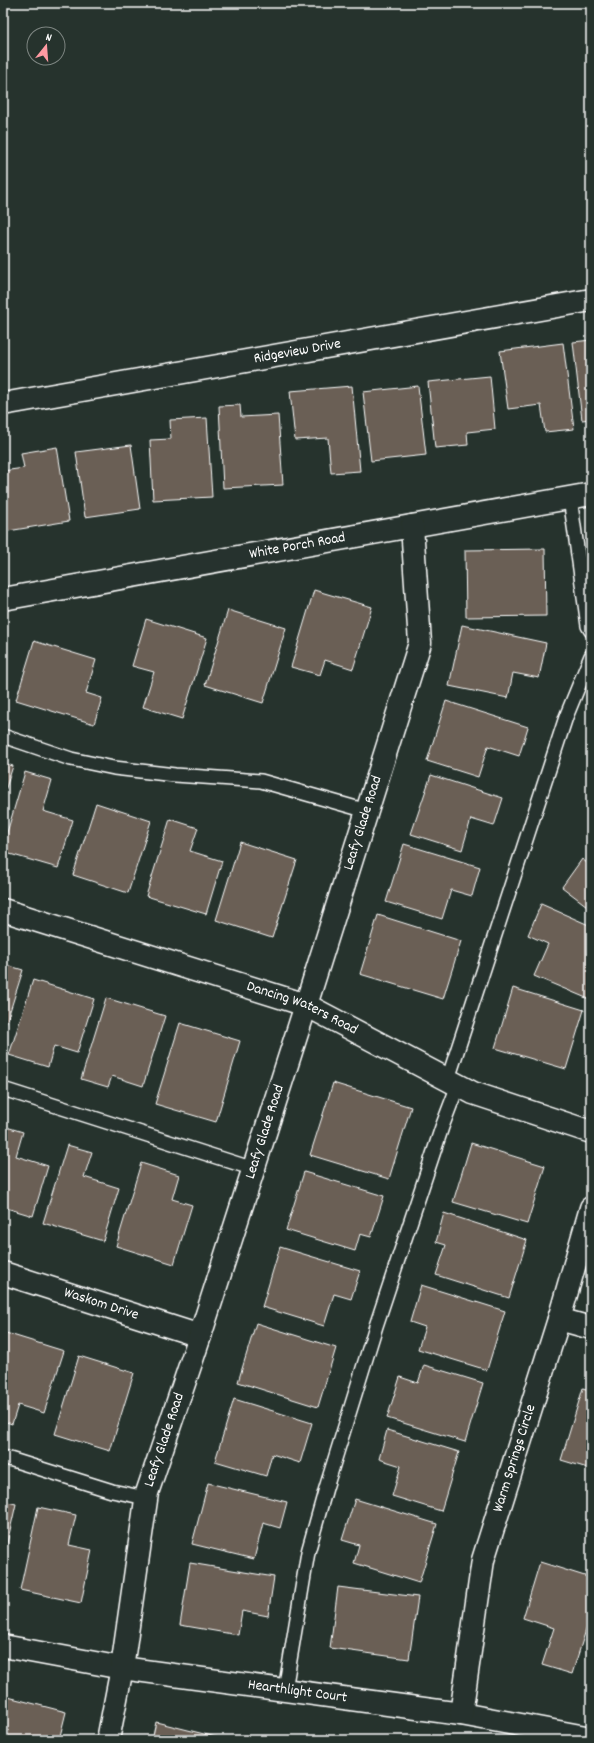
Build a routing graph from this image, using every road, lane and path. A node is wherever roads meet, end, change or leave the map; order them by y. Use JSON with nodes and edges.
{"nodes":[{"id":1,"x":591,"y":300,"type":"edge"},
{"id":2,"x":3,"y":404,"type":"edge"},
{"id":3,"x":581,"y":496,"type":"edge"},
{"id":4,"x":412,"y":526,"type":"junction"},
{"id":5,"x":3,"y":599,"type":"edge"},
{"id":6,"x":591,"y":631,"type":"edge"},
{"id":7,"x":591,"y":656,"type":"edge"},
{"id":8,"x":3,"y":736,"type":"edge"},
{"id":9,"x":367,"y":811,"type":"junction"},
{"id":10,"x":3,"y":910,"type":"edge"},
{"id":11,"x":306,"y":1005,"type":"junction"},
{"id":12,"x":453,"y":1082,"type":"junction"},
{"id":13,"x":3,"y":1089,"type":"edge"},
{"id":14,"x":591,"y":1132,"type":"edge"},
{"id":15,"x":254,"y":1169,"type":"junction"},
{"id":16,"x":591,"y":1208,"type":"edge"},
{"id":17,"x":3,"y":1273,"type":"edge"},
{"id":18,"x":559,"y":1318,"type":"junction"},
{"id":19,"x":591,"y":1328,"type":"edge"},
{"id":20,"x":200,"y":1336,"type":"junction"},
{"id":21,"x":3,"y":1457,"type":"edge"},
{"id":22,"x":146,"y":1498,"type":"junction"},
{"id":23,"x":3,"y":1646,"type":"edge"},
{"id":24,"x":122,"y":1668,"type":"junction"},
{"id":25,"x":285,"y":1690,"type":"junction"},
{"id":26,"x":461,"y":1714,"type":"junction"},
{"id":27,"x":591,"y":1738,"type":"edge"},
{"id":28,"x":108,"y":1740,"type":"edge"}],
"edges":[{"from":1,"to":2,"type":"street","name":"Ridgeview Drive"},
{"from":3,"to":4,"type":"street","name":"White Porch Road"},
{"from":3,"to":6,"type":"lane"},
{"from":4,"to":5,"type":"street","name":"White Porch Road"},
{"from":4,"to":9,"type":"street","name":"Leafy Glade Road"},
{"from":7,"to":12,"type":"lane"},
{"from":8,"to":9,"type":"lane"},
{"from":9,"to":11,"type":"street","name":"Leafy Glade Road"},
{"from":10,"to":11,"type":"street","name":"Dancing Waters Road"},
{"from":11,"to":12,"type":"street","name":"Dancing Waters Road"},
{"from":11,"to":15,"type":"street","name":"Leafy Glade Road"},
{"from":12,"to":14,"type":"street","name":"Dancing Waters Road"},
{"from":12,"to":25,"type":"lane"},
{"from":13,"to":15,"type":"lane"},
{"from":15,"to":20,"type":"street","name":"Leafy Glade Road"},
{"from":16,"to":18,"type":"street","name":"Warm Springs Circle"},
{"from":17,"to":20,"type":"street","name":"Waskom Drive"},
{"from":18,"to":19,"type":"street"},
{"from":18,"to":26,"type":"street","name":"Warm Springs Circle"},
{"from":20,"to":22,"type":"street","name":"Leafy Glade Road"},
{"from":21,"to":22,"type":"lane"},
{"from":22,"to":24,"type":"street","name":"Leafy Glade Road"},
{"from":23,"to":24,"type":"street","name":"Hearthlight Court"},
{"from":24,"to":25,"type":"street","name":"Hearthlight Court"},
{"from":24,"to":28,"type":"street","name":"Leafy Glade Road"},
{"from":25,"to":26,"type":"street","name":"Hearthlight Court"},
{"from":26,"to":27,"type":"street","name":"Hearthlight Court"}]}
